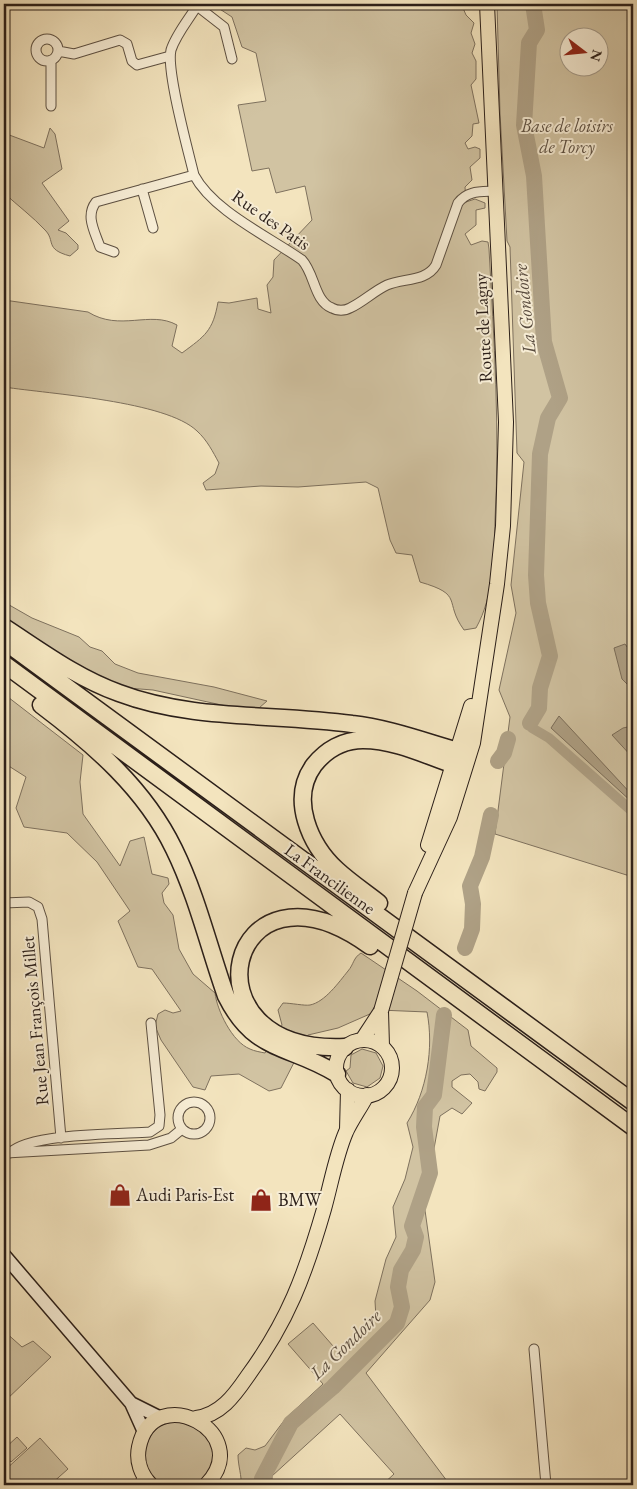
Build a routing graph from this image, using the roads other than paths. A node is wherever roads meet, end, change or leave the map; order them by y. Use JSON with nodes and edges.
{"nodes":[{"id":1,"x":487,"y":4,"type":"edge"},
{"id":2,"x":198,"y":5,"type":"edge"},
{"id":3,"x":58,"y":51,"type":"junction"},
{"id":4,"x":170,"y":56,"type":"junction"},
{"id":5,"x":232,"y":59,"type":"dead end"},
{"id":6,"x":51,"y":60,"type":"junction"},
{"id":7,"x":51,"y":106,"type":"dead end"},
{"id":8,"x":194,"y":175,"type":"junction"},
{"id":9,"x":142,"y":189,"type":"junction"},
{"id":10,"x":496,"y":191,"type":"junction"},
{"id":11,"x":153,"y":228,"type":"dead end"},
{"id":12,"x":114,"y":252,"type":"dead end"},
{"id":13,"x":4,"y":627,"type":"edge"},
{"id":14,"x":4,"y":641,"type":"edge"},
{"id":15,"x":4,"y":664,"type":"edge"},
{"id":16,"x":4,"y":677,"type":"edge"},
{"id":17,"x":461,"y":763,"type":"junction"},
{"id":18,"x":4,"y":903,"type":"edge"},
{"id":19,"x":441,"y":962,"type":"junction"},
{"id":20,"x":410,"y":963,"type":"junction"},
{"id":21,"x":381,"y":1011,"type":"junction"},
{"id":22,"x":151,"y":1023,"type":"dead end"},
{"id":23,"x":362,"y":1040,"type":"junction"},
{"id":24,"x":382,"y":1046,"type":"junction"},
{"id":25,"x":345,"y":1047,"type":"junction"},
{"id":26,"x":337,"y":1074,"type":"junction"},
{"id":27,"x":348,"y":1090,"type":"junction"},
{"id":28,"x":367,"y":1095,"type":"junction"},
{"id":29,"x":633,"y":1102,"type":"edge"},
{"id":30,"x":633,"y":1127,"type":"edge"},
{"id":31,"x":182,"y":1129,"type":"dead end"},
{"id":32,"x":346,"y":1131,"type":"junction"},
{"id":33,"x":61,"y":1138,"type":"junction"},
{"id":34,"x":7,"y":1152,"type":"edge"},
{"id":35,"x":4,"y":1255,"type":"edge"},
{"id":36,"x":534,"y":1349,"type":"dead end"},
{"id":37,"x":131,"y":1403,"type":"junction"},
{"id":38,"x":224,"y":1407,"type":"junction"},
{"id":39,"x":162,"y":1418,"type":"junction"},
{"id":40,"x":196,"y":1418,"type":"junction"},
{"id":41,"x":144,"y":1432,"type":"junction"},
{"id":42,"x":215,"y":1437,"type":"junction"},
{"id":43,"x":144,"y":1482,"type":"edge"},
{"id":44,"x":211,"y":1482,"type":"edge"},
{"id":45,"x":546,"y":1485,"type":"edge"}],
"edges":[{"from":1,"to":10,"type":"main road","name":"Route de Lagny"},
{"from":2,"to":4,"type":"street"},
{"from":2,"to":5,"type":"street"},
{"from":3,"to":4,"type":"street"},
{"from":3,"to":6,"type":"street"},
{"from":3,"to":6,"type":"street"},
{"from":4,"to":8,"type":"street","name":"Rue des Patis"},
{"from":6,"to":7,"type":"street"},
{"from":8,"to":9,"type":"street"},
{"from":8,"to":10,"type":"street","name":"Rue des Patis"},
{"from":9,"to":11,"type":"street"},
{"from":9,"to":12,"type":"street"},
{"from":10,"to":17,"type":"main road","name":"Route de Lagny"},
{"from":13,"to":17,"type":"highway"},
{"from":14,"to":19,"type":"highway","name":"La Francilienne"},
{"from":15,"to":20,"type":"highway","name":"La Francilienne"},
{"from":16,"to":26,"type":"highway"},
{"from":17,"to":19,"type":"highway"},
{"from":17,"to":21,"type":"main road","name":"Route de Lagny","bridge":true},
{"from":18,"to":33,"type":"street","name":"Rue Jean François Millet"},
{"from":19,"to":29,"type":"highway","name":"La Francilienne"},
{"from":20,"to":25,"type":"highway"},
{"from":20,"to":30,"type":"highway","name":"La Francilienne"},
{"from":21,"to":23,"type":"main road"},
{"from":21,"to":24,"type":"main road"},
{"from":22,"to":33,"type":"street"},
{"from":23,"to":24,"type":"main road"},
{"from":23,"to":25,"type":"main road"},
{"from":24,"to":28,"type":"main road"},
{"from":25,"to":26,"type":"main road"},
{"from":26,"to":27,"type":"main road"},
{"from":27,"to":28,"type":"main road"},
{"from":27,"to":32,"type":"main road"},
{"from":28,"to":32,"type":"main road"},
{"from":31,"to":34,"type":"street"},
{"from":32,"to":38,"type":"main road"},
{"from":33,"to":34,"type":"street"},
{"from":35,"to":37,"type":"main road"},
{"from":36,"to":45,"type":"street"},
{"from":37,"to":39,"type":"main road"},
{"from":37,"to":41,"type":"main road"},
{"from":38,"to":40,"type":"main road"},
{"from":38,"to":42,"type":"main road"},
{"from":39,"to":40,"type":"main road"},
{"from":39,"to":41,"type":"main road"},
{"from":40,"to":42,"type":"main road"},
{"from":41,"to":43,"type":"main road"},
{"from":42,"to":44,"type":"main road"}]}
